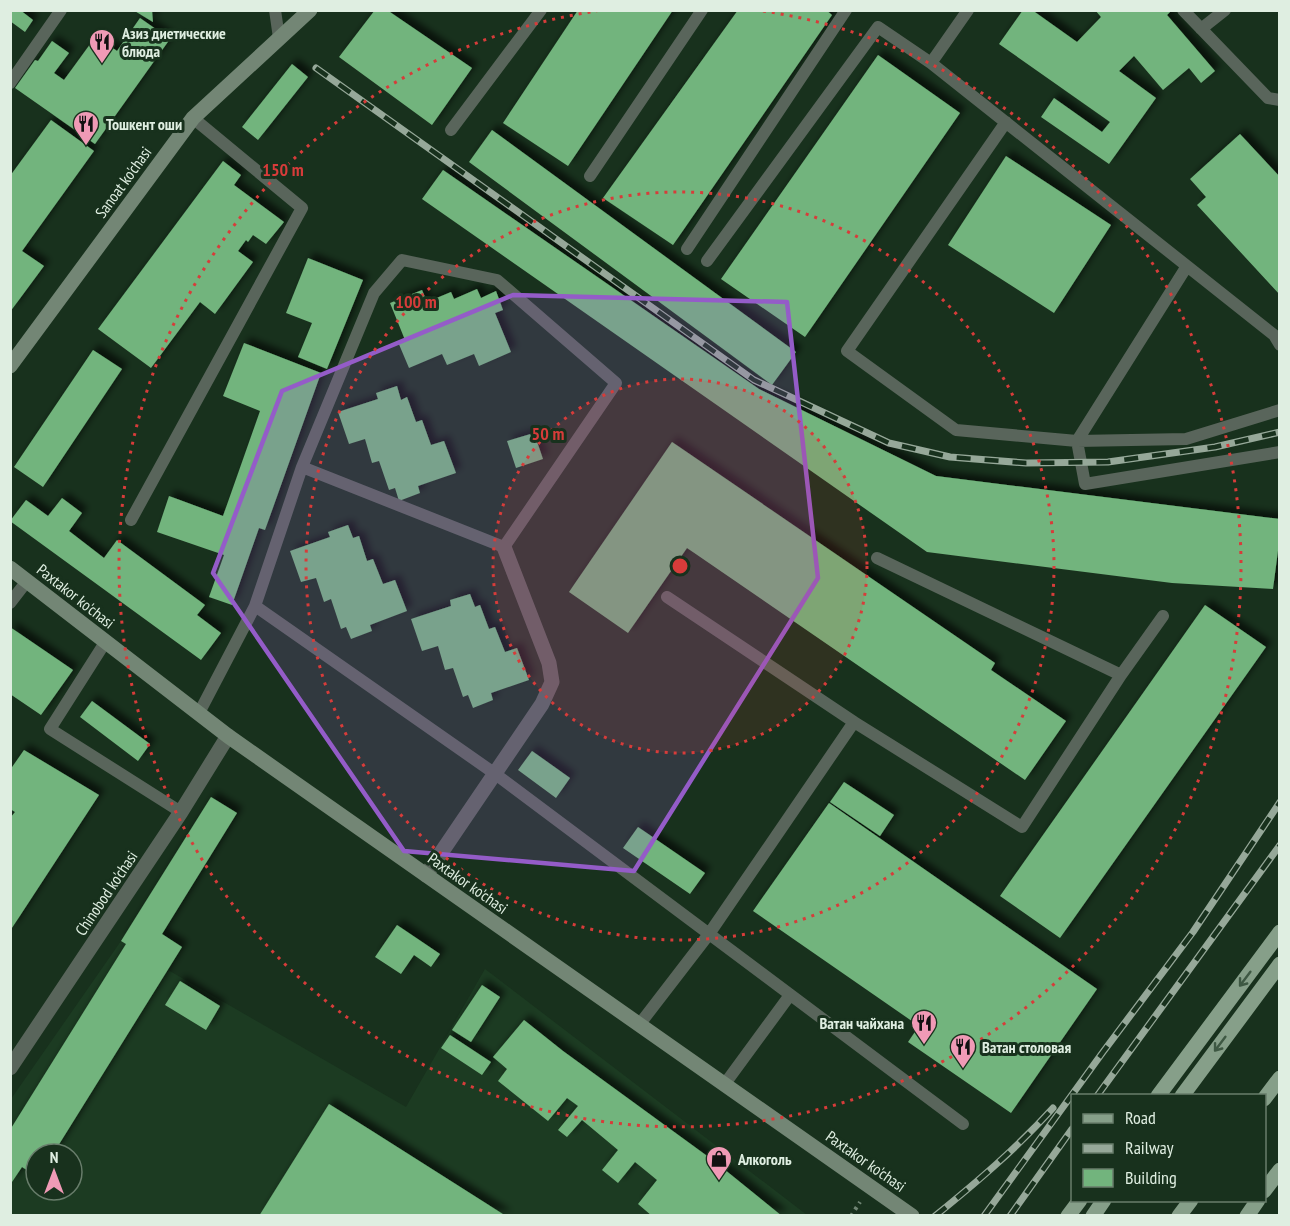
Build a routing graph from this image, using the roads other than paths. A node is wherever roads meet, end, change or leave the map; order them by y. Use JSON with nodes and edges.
{"nodes":[{"id":1,"x":61,"y":10,"type":"edge"},
{"id":2,"x":275,"y":10,"type":"edge"},
{"id":3,"x":310,"y":10,"type":"edge"},
{"id":4,"x":541,"y":10,"type":"edge"},
{"id":5,"x":702,"y":10,"type":"edge"},
{"id":6,"x":846,"y":10,"type":"edge"},
{"id":7,"x":968,"y":10,"type":"edge"},
{"id":8,"x":1183,"y":10,"type":"edge"},
{"id":9,"x":1224,"y":10,"type":"edge"},
{"id":10,"x":1201,"y":29,"type":"junction"},
{"id":11,"x":279,"y":38,"type":"junction"},
{"id":12,"x":931,"y":63,"type":"junction"},
{"id":13,"x":10,"y":83,"type":"edge"},
{"id":14,"x":1280,"y":100,"type":"edge"},
{"id":15,"x":193,"y":118,"type":"junction"},
{"id":16,"x":1005,"y":122,"type":"junction"},
{"id":17,"x":450,"y":130,"type":"dead end"},
{"id":18,"x":590,"y":176,"type":"dead end"},
{"id":19,"x":687,"y":249,"type":"dead end"},
{"id":20,"x":708,"y":261,"type":"dead end"},
{"id":21,"x":1187,"y":266,"type":"junction"},
{"id":22,"x":1280,"y":345,"type":"edge"},
{"id":23,"x":10,"y":366,"type":"edge"},
{"id":24,"x":1280,"y":410,"type":"edge"},
{"id":25,"x":1077,"y":441,"type":"junction"},
{"id":26,"x":1280,"y":452,"type":"edge"},
{"id":27,"x":302,"y":467,"type":"junction"},
{"id":28,"x":131,"y":520,"type":"dead end"},
{"id":29,"x":504,"y":547,"type":"junction"},
{"id":30,"x":877,"y":558,"type":"dead end"},
{"id":31,"x":10,"y":568,"type":"edge"},
{"id":32,"x":27,"y":581,"type":"junction"},
{"id":33,"x":667,"y":597,"type":"dead end"},
{"id":34,"x":10,"y":603,"type":"edge"},
{"id":35,"x":255,"y":606,"type":"junction"},
{"id":36,"x":1163,"y":616,"type":"dead end"},
{"id":37,"x":106,"y":641,"type":"junction"},
{"id":38,"x":1121,"y":675,"type":"junction"},
{"id":39,"x":199,"y":713,"type":"junction"},
{"id":40,"x":854,"y":722,"type":"junction"},
{"id":41,"x":228,"y":736,"type":"junction"},
{"id":42,"x":494,"y":773,"type":"junction"},
{"id":43,"x":181,"y":812,"type":"junction"},
{"id":44,"x":426,"y":875,"type":"junction"},
{"id":45,"x":1280,"y":932,"type":"edge"},
{"id":46,"x":709,"y":934,"type":"junction"},
{"id":47,"x":1280,"y":964,"type":"edge"},
{"id":48,"x":790,"y":995,"type":"junction"},
{"id":49,"x":639,"y":1024,"type":"junction"},
{"id":50,"x":10,"y":1068,"type":"edge"},
{"id":51,"x":1280,"y":1078,"type":"edge"},
{"id":52,"x":724,"y":1085,"type":"junction"},
{"id":53,"x":1159,"y":1094,"type":"edge"},
{"id":54,"x":1183,"y":1094,"type":"edge"},
{"id":55,"x":1266,"y":1096,"type":"edge"},
{"id":56,"x":963,"y":1124,"type":"dead end"},
{"id":57,"x":1280,"y":1170,"type":"edge"},
{"id":58,"x":1266,"y":1188,"type":"edge"},
{"id":59,"x":1078,"y":1202,"type":"edge"},
{"id":60,"x":1103,"y":1202,"type":"edge"},
{"id":61,"x":1189,"y":1202,"type":"edge"},
{"id":62,"x":1257,"y":1202,"type":"edge"},
{"id":63,"x":912,"y":1215,"type":"edge"},
{"id":64,"x":1068,"y":1215,"type":"edge"},
{"id":65,"x":1093,"y":1215,"type":"edge"},
{"id":66,"x":1179,"y":1215,"type":"edge"},
{"id":67,"x":1248,"y":1215,"type":"edge"}],
"edges":[{"from":1,"to":13,"type":"lane"},
{"from":2,"to":11,"type":"lane"},
{"from":3,"to":11,"type":"main road","name":"Sanoat ko'chasi"},
{"from":4,"to":17,"type":"lane"},
{"from":5,"to":18,"type":"lane"},
{"from":6,"to":19,"type":"lane"},
{"from":7,"to":12,"type":"lane"},
{"from":8,"to":10,"type":"lane"},
{"from":9,"to":10,"type":"lane"},
{"from":10,"to":14,"type":"lane"},
{"from":11,"to":15,"type":"main road","name":"Sanoat ko'chasi"},
{"from":12,"to":16,"type":"lane"},
{"from":12,"to":20,"type":"lane"},
{"from":15,"to":23,"type":"main road","name":"Sanoat ko'chasi"},
{"from":15,"to":28,"type":"lane"},
{"from":16,"to":21,"type":"lane"},
{"from":16,"to":25,"type":"lane"},
{"from":21,"to":22,"type":"lane"},
{"from":21,"to":25,"type":"lane"},
{"from":24,"to":25,"type":"lane"},
{"from":25,"to":26,"type":"lane"},
{"from":27,"to":29,"type":"lane"},
{"from":27,"to":29,"type":"lane"},
{"from":27,"to":35,"type":"lane"},
{"from":29,"to":42,"type":"street"},
{"from":30,"to":38,"type":"lane"},
{"from":31,"to":32,"type":"main road","name":"Paxtakor ko'chasi"},
{"from":32,"to":34,"type":"lane"},
{"from":32,"to":37,"type":"main road","name":"Paxtakor ko'chasi"},
{"from":33,"to":40,"type":"lane"},
{"from":35,"to":39,"type":"lane"},
{"from":35,"to":42,"type":"lane"},
{"from":36,"to":38,"type":"lane"},
{"from":37,"to":39,"type":"main road","name":"Paxtakor ko'chasi"},
{"from":37,"to":43,"type":"lane"},
{"from":38,"to":40,"type":"lane"},
{"from":39,"to":41,"type":"main road","name":"Paxtakor ko'chasi"},
{"from":40,"to":46,"type":"lane"},
{"from":41,"to":43,"type":"street","name":"Chinobod ko'chasi"},
{"from":41,"to":44,"type":"main road","name":"Paxtakor ko'chasi"},
{"from":42,"to":44,"type":"street"},
{"from":42,"to":46,"type":"lane"},
{"from":43,"to":50,"type":"street","name":"Chinobod ko'chasi"},
{"from":44,"to":49,"type":"main road","name":"Paxtakor ko'chasi"},
{"from":45,"to":53,"type":"main road","one_way":true},
{"from":46,"to":48,"type":"lane"},
{"from":46,"to":49,"type":"lane"},
{"from":47,"to":54,"type":"main road","one_way":true},
{"from":48,"to":52,"type":"lane"},
{"from":48,"to":56,"type":"lane"},
{"from":49,"to":52,"type":"main road","name":"Paxtakor ko'chasi"},
{"from":51,"to":55,"type":"main road"},
{"from":52,"to":63,"type":"main road","name":"Paxtakor ko'chasi"},
{"from":57,"to":58,"type":"main road"},
{"from":59,"to":64,"type":"main road"},
{"from":60,"to":65,"type":"main road"},
{"from":61,"to":66,"type":"main road"},
{"from":62,"to":67,"type":"main road"}]}
